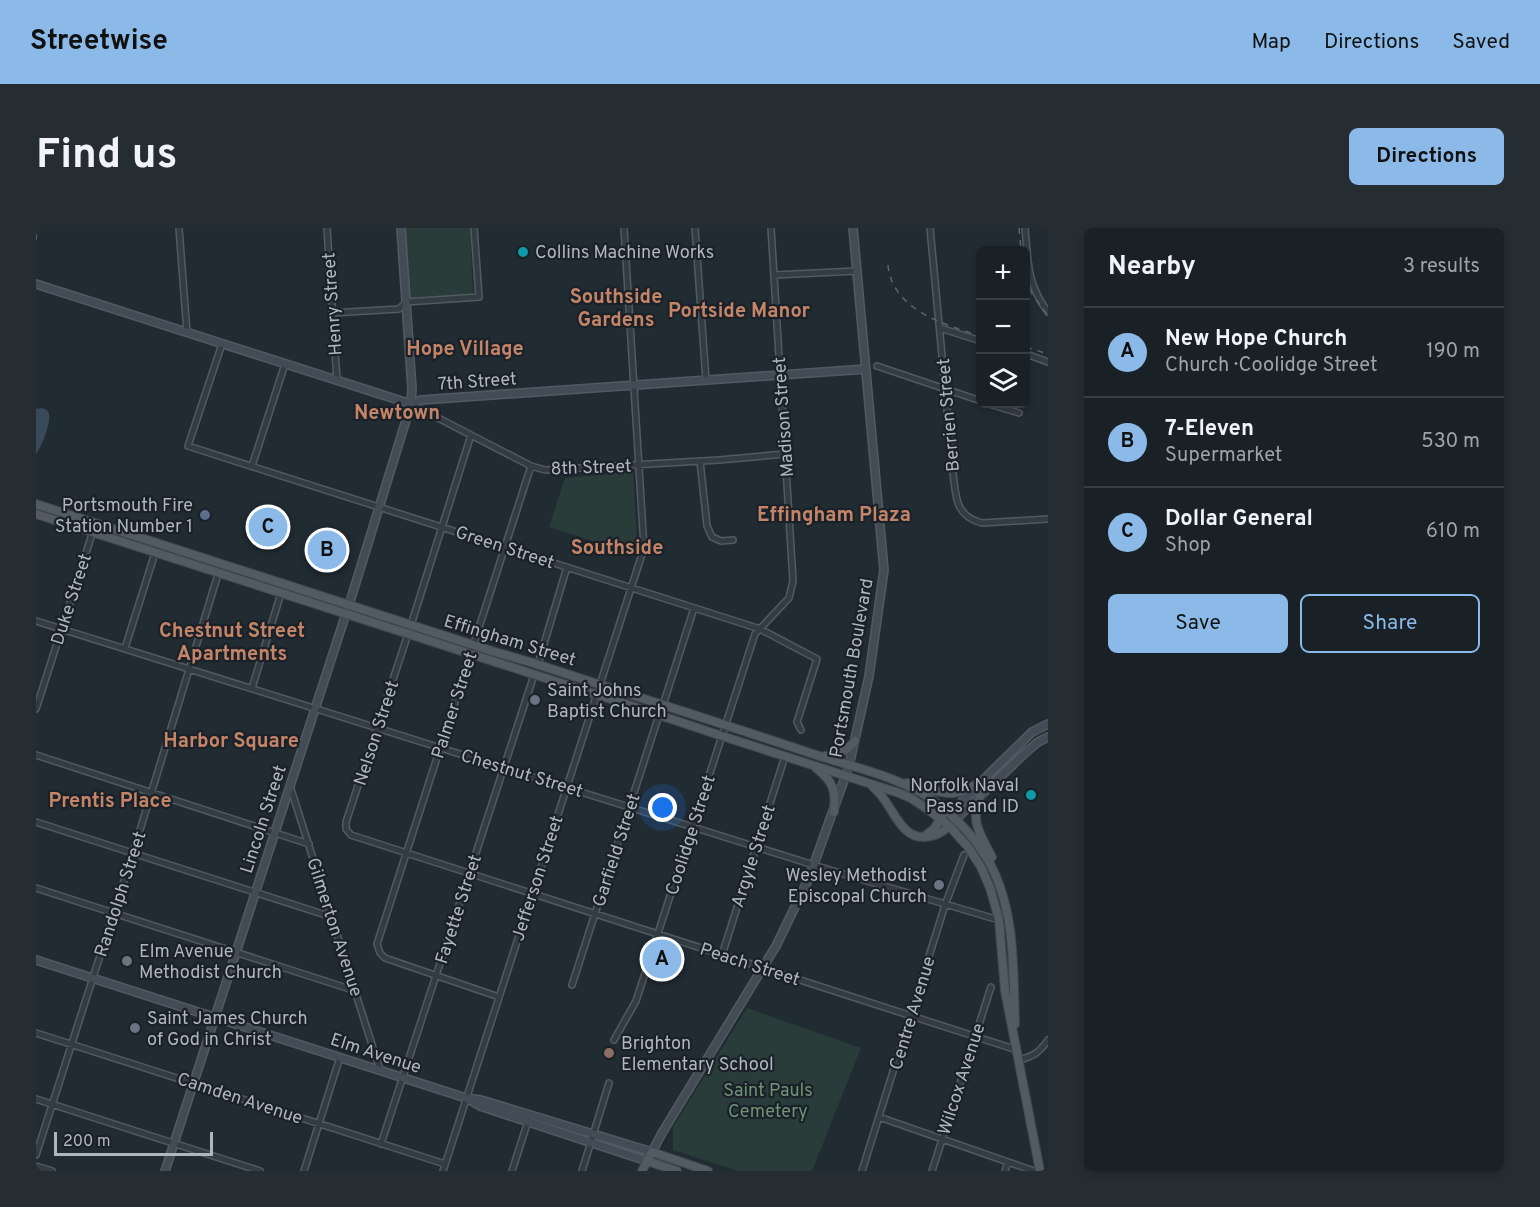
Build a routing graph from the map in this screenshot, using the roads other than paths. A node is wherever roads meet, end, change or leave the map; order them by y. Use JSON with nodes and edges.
{"nodes":[{"id":1,"x":180,"y":228,"type":"edge"},
{"id":2,"x":327,"y":228,"type":"edge"},
{"id":3,"x":401,"y":228,"type":"edge"},
{"id":4,"x":474,"y":228,"type":"edge"},
{"id":5,"x":624,"y":228,"type":"edge"},
{"id":6,"x":695,"y":228,"type":"edge"},
{"id":7,"x":771,"y":228,"type":"edge"},
{"id":8,"x":853,"y":228,"type":"edge"},
{"id":9,"x":930,"y":228,"type":"edge"},
{"id":10,"x":1025,"y":228,"type":"edge"},
{"id":11,"x":857,"y":271,"type":"junction"},
{"id":12,"x":774,"y":275,"type":"junction"},
{"id":13,"x":36,"y":284,"type":"edge"},
{"id":14,"x":406,"y":302,"type":"junction"},
{"id":15,"x":1048,"y":312,"type":"edge"},
{"id":16,"x":332,"y":313,"type":"junction"},
{"id":17,"x":940,"y":328,"type":"junction"},
{"id":18,"x":187,"y":333,"type":"junction"},
{"id":19,"x":976,"y":339,"type":"edge"},
{"id":20,"x":222,"y":344,"type":"junction"},
{"id":21,"x":1030,"y":355,"type":"edge"},
{"id":22,"x":1048,"y":362,"type":"edge"},
{"id":23,"x":285,"y":364,"type":"junction"},
{"id":24,"x":877,"y":366,"type":"dead end"},
{"id":25,"x":866,"y":369,"type":"junction"},
{"id":26,"x":780,"y":375,"type":"junction"},
{"id":27,"x":706,"y":380,"type":"junction"},
{"id":28,"x":337,"y":381,"type":"junction"},
{"id":29,"x":633,"y":385,"type":"junction"},
{"id":30,"x":946,"y":389,"type":"junction"},
{"id":31,"x":976,"y":399,"type":"edge"},
{"id":32,"x":411,"y":404,"type":"junction"},
{"id":33,"x":1002,"y":408,"type":"edge"},
{"id":34,"x":1019,"y":413,"type":"dead end"},
{"id":35,"x":471,"y":435,"type":"junction"},
{"id":36,"x":785,"y":454,"type":"junction"},
{"id":37,"x":700,"y":461,"type":"junction"},
{"id":38,"x":638,"y":465,"type":"junction"},
{"id":39,"x":252,"y":466,"type":"junction"},
{"id":40,"x":531,"y":466,"type":"junction"},
{"id":41,"x":36,"y":504,"type":"edge"},
{"id":42,"x":379,"y":507,"type":"junction"},
{"id":43,"x":36,"y":514,"type":"edge"},
{"id":44,"x":1048,"y":519,"type":"edge"},
{"id":45,"x":95,"y":523,"type":"junction"},
{"id":46,"x":442,"y":527,"type":"junction"},
{"id":47,"x":93,"y":532,"type":"junction"},
{"id":48,"x":733,"y":540,"type":"dead end"},
{"id":49,"x":505,"y":548,"type":"junction"},
{"id":50,"x":156,"y":553,"type":"junction"},
{"id":51,"x":221,"y":564,"type":"junction"},
{"id":52,"x":567,"y":567,"type":"junction"},
{"id":53,"x":218,"y":573,"type":"junction"},
{"id":54,"x":631,"y":588,"type":"junction"},
{"id":55,"x":281,"y":593,"type":"junction"},
{"id":56,"x":348,"y":604,"type":"junction"},
{"id":57,"x":694,"y":608,"type":"junction"},
{"id":58,"x":345,"y":614,"type":"junction"},
{"id":59,"x":36,"y":621,"type":"edge"},
{"id":60,"x":411,"y":625,"type":"junction"},
{"id":61,"x":62,"y":629,"type":"junction"},
{"id":62,"x":760,"y":629,"type":"junction"},
{"id":63,"x":408,"y":634,"type":"junction"},
{"id":64,"x":474,"y":645,"type":"junction"},
{"id":65,"x":125,"y":648,"type":"junction"},
{"id":66,"x":471,"y":654,"type":"junction"},
{"id":67,"x":538,"y":664,"type":"junction"},
{"id":68,"x":189,"y":668,"type":"junction"},
{"id":69,"x":534,"y":675,"type":"junction"},
{"id":70,"x":600,"y":685,"type":"junction"},
{"id":71,"x":252,"y":688,"type":"junction"},
{"id":72,"x":597,"y":694,"type":"junction"},
{"id":73,"x":663,"y":705,"type":"junction"},
{"id":74,"x":314,"y":708,"type":"junction"},
{"id":75,"x":36,"y":709,"type":"edge"},
{"id":76,"x":659,"y":715,"type":"junction"},
{"id":77,"x":1048,"y":724,"type":"edge"},
{"id":78,"x":725,"y":726,"type":"junction"},
{"id":79,"x":377,"y":728,"type":"junction"},
{"id":80,"x":801,"y":730,"type":"dead end"},
{"id":81,"x":722,"y":736,"type":"junction"},
{"id":82,"x":1048,"y":736,"type":"edge"},
{"id":83,"x":855,"y":741,"type":"junction"},
{"id":84,"x":441,"y":747,"type":"junction"},
{"id":85,"x":36,"y":755,"type":"edge"},
{"id":86,"x":785,"y":756,"type":"junction"},
{"id":87,"x":820,"y":757,"type":"junction"},
{"id":88,"x":810,"y":763,"type":"junction"},
{"id":89,"x":849,"y":766,"type":"junction"},
{"id":90,"x":504,"y":767,"type":"junction"},
{"id":91,"x":846,"y":775,"type":"junction"},
{"id":92,"x":894,"y":779,"type":"junction"},
{"id":93,"x":984,"y":779,"type":"junction"},
{"id":94,"x":859,"y":780,"type":"junction"},
{"id":95,"x":290,"y":784,"type":"junction"},
{"id":96,"x":567,"y":787,"type":"junction"},
{"id":97,"x":152,"y":792,"type":"junction"},
{"id":98,"x":982,"y":792,"type":"junction"},
{"id":99,"x":940,"y":806,"type":"junction"},
{"id":100,"x":629,"y":807,"type":"junction"},
{"id":101,"x":834,"y":812,"type":"junction"},
{"id":102,"x":941,"y":819,"type":"junction"},
{"id":103,"x":952,"y":821,"type":"junction"},
{"id":104,"x":36,"y":822,"type":"edge"},
{"id":105,"x":693,"y":826,"type":"junction"},
{"id":106,"x":274,"y":832,"type":"junction"},
{"id":107,"x":348,"y":833,"type":"joint"},
{"id":108,"x":921,"y":837,"type":"junction"},
{"id":109,"x":309,"y":844,"type":"junction"},
{"id":110,"x":756,"y":846,"type":"junction"},
{"id":111,"x":133,"y":853,"type":"junction"},
{"id":112,"x":406,"y":853,"type":"junction"},
{"id":113,"x":963,"y":855,"type":"dead end"},
{"id":114,"x":814,"y":865,"type":"junction"},
{"id":115,"x":469,"y":874,"type":"junction"},
{"id":116,"x":36,"y":888,"type":"edge"},
{"id":117,"x":255,"y":892,"type":"junction"},
{"id":118,"x":1002,"y":893,"type":"junction"},
{"id":119,"x":532,"y":894,"type":"junction"},
{"id":120,"x":945,"y":905,"type":"junction"},
{"id":121,"x":114,"y":914,"type":"junction"},
{"id":122,"x":595,"y":915,"type":"junction"},
{"id":123,"x":332,"y":917,"type":"junction"},
{"id":124,"x":999,"y":921,"type":"junction"},
{"id":125,"x":1009,"y":923,"type":"junction"},
{"id":126,"x":657,"y":935,"type":"junction"},
{"id":127,"x":235,"y":952,"type":"junction"},
{"id":128,"x":722,"y":955,"type":"junction"},
{"id":129,"x":36,"y":960,"type":"edge"},
{"id":130,"x":762,"y":968,"type":"junction"},
{"id":131,"x":436,"y":976,"type":"junction"},
{"id":132,"x":93,"y":978,"type":"junction"},
{"id":133,"x":573,"y":985,"type":"dead end"},
{"id":134,"x":991,"y":987,"type":"dead end"},
{"id":135,"x":356,"y":992,"type":"junction"},
{"id":136,"x":499,"y":997,"type":"junction"},
{"id":137,"x":911,"y":1016,"type":"junction"},
{"id":138,"x":214,"y":1017,"type":"junction"},
{"id":139,"x":36,"y":1033,"type":"edge"},
{"id":140,"x":975,"y":1036,"type":"junction"},
{"id":141,"x":614,"y":1040,"type":"dead end"},
{"id":142,"x":1048,"y":1040,"type":"edge"},
{"id":143,"x":71,"y":1044,"type":"junction"},
{"id":144,"x":1017,"y":1050,"type":"junction"},
{"id":145,"x":340,"y":1058,"type":"junction"},
{"id":146,"x":1018,"y":1060,"type":"junction"},
{"id":147,"x":380,"y":1070,"type":"junction"},
{"id":148,"x":403,"y":1078,"type":"junction"},
{"id":149,"x":193,"y":1083,"type":"junction"},
{"id":150,"x":609,"y":1083,"type":"dead end"},
{"id":151,"x":466,"y":1098,"type":"junction"},
{"id":152,"x":36,"y":1099,"type":"edge"},
{"id":153,"x":52,"y":1104,"type":"junction"},
{"id":154,"x":879,"y":1117,"type":"junction"},
{"id":155,"x":529,"y":1118,"type":"junction"},
{"id":156,"x":319,"y":1124,"type":"junction"},
{"id":157,"x":594,"y":1134,"type":"junction"},
{"id":158,"x":942,"y":1139,"type":"junction"},
{"id":159,"x":174,"y":1143,"type":"junction"},
{"id":160,"x":591,"y":1143,"type":"junction"},
{"id":161,"x":381,"y":1144,"type":"junction"},
{"id":162,"x":652,"y":1152,"type":"junction"},
{"id":163,"x":36,"y":1155,"type":"edge"},
{"id":164,"x":647,"y":1161,"type":"junction"},
{"id":165,"x":1008,"y":1162,"type":"junction"},
{"id":166,"x":445,"y":1164,"type":"junction"},
{"id":167,"x":36,"y":1166,"type":"edge"},
{"id":168,"x":52,"y":1171,"type":"edge"},
{"id":169,"x":165,"y":1171,"type":"edge"},
{"id":170,"x":260,"y":1171,"type":"edge"},
{"id":171,"x":304,"y":1171,"type":"edge"},
{"id":172,"x":442,"y":1171,"type":"edge"},
{"id":173,"x":512,"y":1171,"type":"edge"},
{"id":174,"x":582,"y":1171,"type":"edge"},
{"id":175,"x":642,"y":1171,"type":"edge"},
{"id":176,"x":677,"y":1171,"type":"edge"},
{"id":177,"x":708,"y":1171,"type":"edge"},
{"id":178,"x":862,"y":1171,"type":"edge"},
{"id":179,"x":932,"y":1171,"type":"edge"},
{"id":180,"x":1005,"y":1171,"type":"edge"},
{"id":181,"x":1034,"y":1171,"type":"edge"},
{"id":182,"x":1040,"y":1171,"type":"edge"}],
"edges":[{"from":1,"to":18,"type":"street"},
{"from":2,"to":16,"type":"street","name":"Henry Street"},
{"from":3,"to":14,"type":"street","name":"Lincoln Street"},
{"from":4,"to":14,"type":"street"},
{"from":5,"to":29,"type":"street","name":"Jefferson Street"},
{"from":6,"to":27,"type":"street"},
{"from":7,"to":12,"type":"street","name":"Madison Street"},
{"from":8,"to":11,"type":"street","name":"Portsmouth Boulevard"},
{"from":9,"to":17,"type":"street","name":"Berrien Street"},
{"from":10,"to":15,"type":"street"},
{"from":11,"to":12,"type":"street"},
{"from":11,"to":25,"type":"street","name":"Portsmouth Boulevard"},
{"from":12,"to":26,"type":"street","name":"Madison Street"},
{"from":13,"to":18,"type":"street","name":"7th Street"},
{"from":14,"to":16,"type":"street"},
{"from":14,"to":32,"type":"street","name":"Lincoln Street"},
{"from":16,"to":28,"type":"street","name":"Henry Street"},
{"from":17,"to":19,"type":"street"},
{"from":17,"to":30,"type":"street","name":"Berrien Street"},
{"from":18,"to":20,"type":"street","name":"7th Street"},
{"from":20,"to":23,"type":"street","name":"7th Street"},
{"from":20,"to":39,"type":"street","name":"Green Street"},
{"from":21,"to":22,"type":"street"},
{"from":23,"to":28,"type":"street","name":"7th Street"},
{"from":23,"to":39,"type":"street"},
{"from":24,"to":30,"type":"street"},
{"from":25,"to":26,"type":"street","name":"7th Street"},
{"from":25,"to":83,"type":"street","name":"Portsmouth Boulevard"},
{"from":26,"to":27,"type":"street","name":"7th Street"},
{"from":26,"to":36,"type":"street","name":"Madison Street"},
{"from":27,"to":29,"type":"street","name":"7th Street"},
{"from":28,"to":32,"type":"street","name":"7th Street"},
{"from":29,"to":32,"type":"street","name":"7th Street"},
{"from":29,"to":38,"type":"street","name":"Jefferson Street"},
{"from":30,"to":31,"type":"street"},
{"from":30,"to":44,"type":"street","name":"Berrien Street"},
{"from":32,"to":35,"type":"street","name":"8th Street"},
{"from":32,"to":42,"type":"street","name":"Lincoln Street"},
{"from":33,"to":34,"type":"street"},
{"from":35,"to":40,"type":"street","name":"8th Street"},
{"from":35,"to":46,"type":"street"},
{"from":36,"to":37,"type":"street","name":"8th Street"},
{"from":36,"to":62,"type":"street","name":"Madison Street"},
{"from":37,"to":38,"type":"street","name":"8th Street"},
{"from":37,"to":48,"type":"street"},
{"from":38,"to":40,"type":"street","name":"8th Street"},
{"from":38,"to":54,"type":"street","name":"Jefferson Street"},
{"from":39,"to":42,"type":"street","name":"Green Street"},
{"from":40,"to":49,"type":"street","name":"Palmer Street"},
{"from":41,"to":45,"type":"main road","name":"Effingham Street"},
{"from":42,"to":46,"type":"street","name":"Green Street"},
{"from":42,"to":56,"type":"street","name":"Lincoln Street"},
{"from":43,"to":47,"type":"main road","name":"Effingham Street"},
{"from":45,"to":47,"type":"street","name":"Duke Street"},
{"from":45,"to":51,"type":"main road","name":"Effingham Street"},
{"from":46,"to":49,"type":"street","name":"Green Street"},
{"from":46,"to":60,"type":"street"},
{"from":47,"to":50,"type":"main road","name":"Effingham Street"},
{"from":47,"to":61,"type":"street","name":"Duke Street"},
{"from":49,"to":52,"type":"street","name":"Green Street"},
{"from":49,"to":64,"type":"street","name":"Palmer Street"},
{"from":50,"to":53,"type":"main road","name":"Effingham Street"},
{"from":50,"to":65,"type":"street"},
{"from":51,"to":53,"type":"street","name":"Randolph Street"},
{"from":51,"to":56,"type":"main road","name":"Effingham Street"},
{"from":52,"to":54,"type":"street","name":"Green Street"},
{"from":52,"to":67,"type":"street"},
{"from":53,"to":55,"type":"main road","name":"Effingham Street"},
{"from":53,"to":68,"type":"street","name":"Randolph Street"},
{"from":54,"to":57,"type":"street","name":"Green Street"},
{"from":54,"to":70,"type":"street","name":"Jefferson Street"},
{"from":55,"to":58,"type":"main road","name":"Effingham Street"},
{"from":55,"to":71,"type":"street"},
{"from":56,"to":58,"type":"street","name":"Lincoln Street"},
{"from":56,"to":60,"type":"main road","name":"Effingham Street"},
{"from":57,"to":62,"type":"street","name":"Green Street"},
{"from":57,"to":73,"type":"street"},
{"from":58,"to":63,"type":"main road","name":"Effingham Street"},
{"from":58,"to":74,"type":"street","name":"Lincoln Street"},
{"from":59,"to":61,"type":"street","name":"Chestnut Street"},
{"from":60,"to":64,"type":"main road","name":"Effingham Street"},
{"from":61,"to":65,"type":"street","name":"Chestnut Street"},
{"from":61,"to":75,"type":"street","name":"Duke Street"},
{"from":62,"to":78,"type":"street","name":"Coolidge Street"},
{"from":62,"to":80,"type":"street","name":"Green Street"},
{"from":63,"to":66,"type":"main road","name":"Effingham Street"},
{"from":63,"to":79,"type":"street","name":"Nelson Street"},
{"from":64,"to":66,"type":"street","name":"Palmer Street"},
{"from":64,"to":67,"type":"main road","name":"Effingham Street"},
{"from":65,"to":68,"type":"street","name":"Chestnut Street"},
{"from":66,"to":69,"type":"main road","name":"Effingham Street"},
{"from":66,"to":84,"type":"street","name":"Palmer Street"},
{"from":67,"to":70,"type":"main road","name":"Effingham Street"},
{"from":68,"to":71,"type":"street","name":"Chestnut Street"},
{"from":68,"to":97,"type":"street","name":"Randolph Street"},
{"from":69,"to":72,"type":"main road","name":"Effingham Street"},
{"from":69,"to":90,"type":"street","name":"Fayette Street"},
{"from":70,"to":72,"type":"street","name":"Jefferson Street"},
{"from":70,"to":73,"type":"main road","name":"Effingham Street"},
{"from":71,"to":74,"type":"street","name":"Chestnut Street"},
{"from":72,"to":76,"type":"main road","name":"Effingham Street"},
{"from":72,"to":96,"type":"street","name":"Jefferson Street"},
{"from":73,"to":78,"type":"main road","name":"Effingham Street"},
{"from":74,"to":79,"type":"street","name":"Chestnut Street"},
{"from":74,"to":95,"type":"street","name":"Lincoln Street"},
{"from":76,"to":81,"type":"main road","name":"Effingham Street"},
{"from":76,"to":100,"type":"street","name":"Garfield Street"},
{"from":77,"to":93,"type":"street"},
{"from":78,"to":81,"type":"street","name":"Coolidge Street"},
{"from":78,"to":87,"type":"main road","name":"Effingham Street"},
{"from":79,"to":84,"type":"street","name":"Chestnut Street"},
{"from":79,"to":107,"type":"street","name":"Nelson Street"},
{"from":81,"to":86,"type":"main road","name":"Effingham Street"},
{"from":81,"to":105,"type":"street","name":"Coolidge Street"},
{"from":82,"to":98,"type":"street"},
{"from":83,"to":87,"type":"main road"},
{"from":83,"to":89,"type":"street","name":"Portsmouth Boulevard"},
{"from":84,"to":90,"type":"street","name":"Chestnut Street"},
{"from":84,"to":112,"type":"street","name":"Palmer Street"},
{"from":85,"to":97,"type":"street"},
{"from":86,"to":88,"type":"main road","name":"Effingham Street"},
{"from":86,"to":110,"type":"street","name":"Argyle Street"},
{"from":87,"to":89,"type":"main road","name":"Effingham Street"},
{"from":88,"to":91,"type":"main road","name":"Effingham Street"},
{"from":88,"to":101,"type":"main road"},
{"from":89,"to":91,"type":"street","name":"Portsmouth Boulevard"},
{"from":89,"to":92,"type":"main road","name":"Effingham Street"},
{"from":90,"to":96,"type":"street","name":"Chestnut Street"},
{"from":90,"to":115,"type":"street","name":"Fayette Street"},
{"from":91,"to":94,"type":"main road","name":"Effingham Street"},
{"from":91,"to":101,"type":"street","name":"Portsmouth Boulevard"},
{"from":92,"to":93,"type":"main road"},
{"from":92,"to":99,"type":"main road","name":"Effingham Street"},
{"from":93,"to":103,"type":"street"},
{"from":94,"to":102,"type":"main road","name":"Effingham Street"},
{"from":94,"to":108,"type":"main road"},
{"from":95,"to":106,"type":"street","name":"Lincoln Street"},
{"from":95,"to":109,"type":"street","name":"Gilmerton Avenue"},
{"from":96,"to":100,"type":"street","name":"Chestnut Street"},
{"from":96,"to":119,"type":"street","name":"Jefferson Street"},
{"from":97,"to":106,"type":"street"},
{"from":97,"to":111,"type":"street","name":"Randolph Street"},
{"from":98,"to":103,"type":"street"},
{"from":98,"to":118,"type":"main road"},
{"from":99,"to":102,"type":"main road"},
{"from":99,"to":103,"type":"main road","name":"Effingham Street"},
{"from":100,"to":105,"type":"street","name":"Chestnut Street"},
{"from":100,"to":122,"type":"street","name":"Garfield Street"},
{"from":101,"to":114,"type":"street","name":"Portsmouth Boulevard"},
{"from":102,"to":103,"type":"main road","name":"Effingham Street"},
{"from":102,"to":108,"type":"main road"},
{"from":103,"to":108,"type":"main road"},
{"from":103,"to":118,"type":"main road","name":"Effingham Street"},
{"from":103,"to":124,"type":"main road","name":"Effingham Street"},
{"from":104,"to":111,"type":"street"},
{"from":105,"to":110,"type":"street","name":"Chestnut Street"},
{"from":105,"to":126,"type":"street","name":"Coolidge Street"},
{"from":106,"to":109,"type":"street"},
{"from":106,"to":117,"type":"street","name":"Lincoln Street"},
{"from":107,"to":112,"type":"street","name":"Peach Street"},
{"from":109,"to":123,"type":"street","name":"Gilmerton Avenue"},
{"from":110,"to":114,"type":"street","name":"Chestnut Street"},
{"from":110,"to":128,"type":"street","name":"Argyle Street"},
{"from":111,"to":117,"type":"street"},
{"from":111,"to":121,"type":"street","name":"Randolph Street"},
{"from":112,"to":115,"type":"street","name":"Peach Street"},
{"from":112,"to":131,"type":"street","name":"Palmer Street"},
{"from":113,"to":120,"type":"street","name":"Centre Avenue"},
{"from":114,"to":120,"type":"street","name":"Chestnut Street"},
{"from":114,"to":130,"type":"street","name":"Portsmouth Boulevard"},
{"from":115,"to":119,"type":"street","name":"Peach Street"},
{"from":115,"to":131,"type":"street","name":"Fayette Street"},
{"from":116,"to":121,"type":"street"},
{"from":117,"to":123,"type":"street"},
{"from":117,"to":127,"type":"street","name":"Lincoln Street"},
{"from":118,"to":125,"type":"main road","name":"Effingham Street"},
{"from":119,"to":122,"type":"street","name":"Peach Street"},
{"from":119,"to":136,"type":"street","name":"Jefferson Street"},
{"from":120,"to":124,"type":"street","name":"Chestnut Street"},
{"from":120,"to":137,"type":"street","name":"Centre Avenue"},
{"from":121,"to":127,"type":"street"},
{"from":121,"to":132,"type":"street","name":"Randolph Street"},
{"from":122,"to":126,"type":"street","name":"Peach Street"},
{"from":122,"to":133,"type":"street","name":"Garfield Street"},
{"from":123,"to":135,"type":"street","name":"Gilmerton Avenue"},
{"from":124,"to":125,"type":"street","name":"Chestnut Street"},
{"from":124,"to":144,"type":"main road","name":"Effingham Street"},
{"from":125,"to":144,"type":"main road","name":"Effingham Street"},
{"from":126,"to":128,"type":"street","name":"Peach Street"},
{"from":126,"to":141,"type":"street","name":"Coolidge Street"},
{"from":127,"to":135,"type":"street"},
{"from":127,"to":138,"type":"street","name":"Lincoln Street"},
{"from":128,"to":130,"type":"street","name":"Peach Street"},
{"from":129,"to":132,"type":"street","name":"Elm Avenue"},
{"from":130,"to":137,"type":"street","name":"Peach Street"},
{"from":130,"to":162,"type":"street","name":"Portsmouth Boulevard"},
{"from":131,"to":136,"type":"street"},
{"from":131,"to":148,"type":"street","name":"Fayette Street"},
{"from":132,"to":138,"type":"street","name":"Elm Avenue"},
{"from":132,"to":143,"type":"street","name":"Randolph Street"},
{"from":134,"to":140,"type":"street","name":"Wilcox Avenue"},
{"from":135,"to":147,"type":"street","name":"Gilmerton Avenue"},
{"from":136,"to":151,"type":"street","name":"Jefferson Street"},
{"from":137,"to":140,"type":"street","name":"Peach Street"},
{"from":137,"to":154,"type":"street","name":"Centre Avenue"},
{"from":138,"to":145,"type":"street","name":"Elm Avenue"},
{"from":138,"to":149,"type":"street","name":"Lincoln Street"},
{"from":139,"to":143,"type":"street","name":"Camden Avenue"},
{"from":140,"to":144,"type":"street","name":"Peach Street"},
{"from":140,"to":158,"type":"street","name":"Wilcox Avenue"},
{"from":142,"to":146,"type":"street"},
{"from":143,"to":149,"type":"street","name":"Camden Avenue"},
{"from":143,"to":153,"type":"street","name":"Randolph Street"},
{"from":144,"to":146,"type":"main road"},
{"from":145,"to":147,"type":"street","name":"Elm Avenue"},
{"from":145,"to":156,"type":"street"},
{"from":146,"to":182,"type":"main road"},
{"from":147,"to":148,"type":"street","name":"Elm Avenue"},
{"from":148,"to":151,"type":"street","name":"Elm Avenue"},
{"from":148,"to":161,"type":"street","name":"Fayette Street"},
{"from":149,"to":156,"type":"street","name":"Camden Avenue"},
{"from":149,"to":159,"type":"street","name":"Lincoln Street"},
{"from":150,"to":157,"type":"street"},
{"from":151,"to":155,"type":"street","name":"Elm Avenue"},
{"from":151,"to":166,"type":"street","name":"Jefferson Street"},
{"from":152,"to":153,"type":"street"},
{"from":153,"to":159,"type":"street"},
{"from":153,"to":163,"type":"street","name":"Randolph Street"},
{"from":154,"to":158,"type":"street"},
{"from":154,"to":178,"type":"street","name":"Centre Avenue"},
{"from":155,"to":157,"type":"street","name":"Elm Avenue"},
{"from":155,"to":160,"type":"street","name":"Elm Avenue"},
{"from":155,"to":173,"type":"street"},
{"from":156,"to":161,"type":"street","name":"Camden Avenue"},
{"from":156,"to":171,"type":"street"},
{"from":157,"to":160,"type":"street"},
{"from":157,"to":162,"type":"street","name":"Elm Avenue"},
{"from":158,"to":165,"type":"street"},
{"from":158,"to":179,"type":"street","name":"Wilcox Avenue"},
{"from":159,"to":169,"type":"street","name":"Lincoln Street"},
{"from":159,"to":170,"type":"street"},
{"from":160,"to":164,"type":"street","name":"Elm Avenue"},
{"from":160,"to":174,"type":"street"},
{"from":161,"to":166,"type":"street","name":"Camden Avenue"},
{"from":162,"to":164,"type":"main road","name":"Portsmouth Boulevard"},
{"from":162,"to":177,"type":"main road","name":"Elm Avenue"},
{"from":164,"to":175,"type":"main road","name":"Portsmouth Boulevard"},
{"from":164,"to":176,"type":"main road","name":"Elm Avenue"},
{"from":165,"to":180,"type":"street"},
{"from":165,"to":181,"type":"street"},
{"from":166,"to":172,"type":"street","name":"Jefferson Street"},
{"from":167,"to":168,"type":"street"}]}
